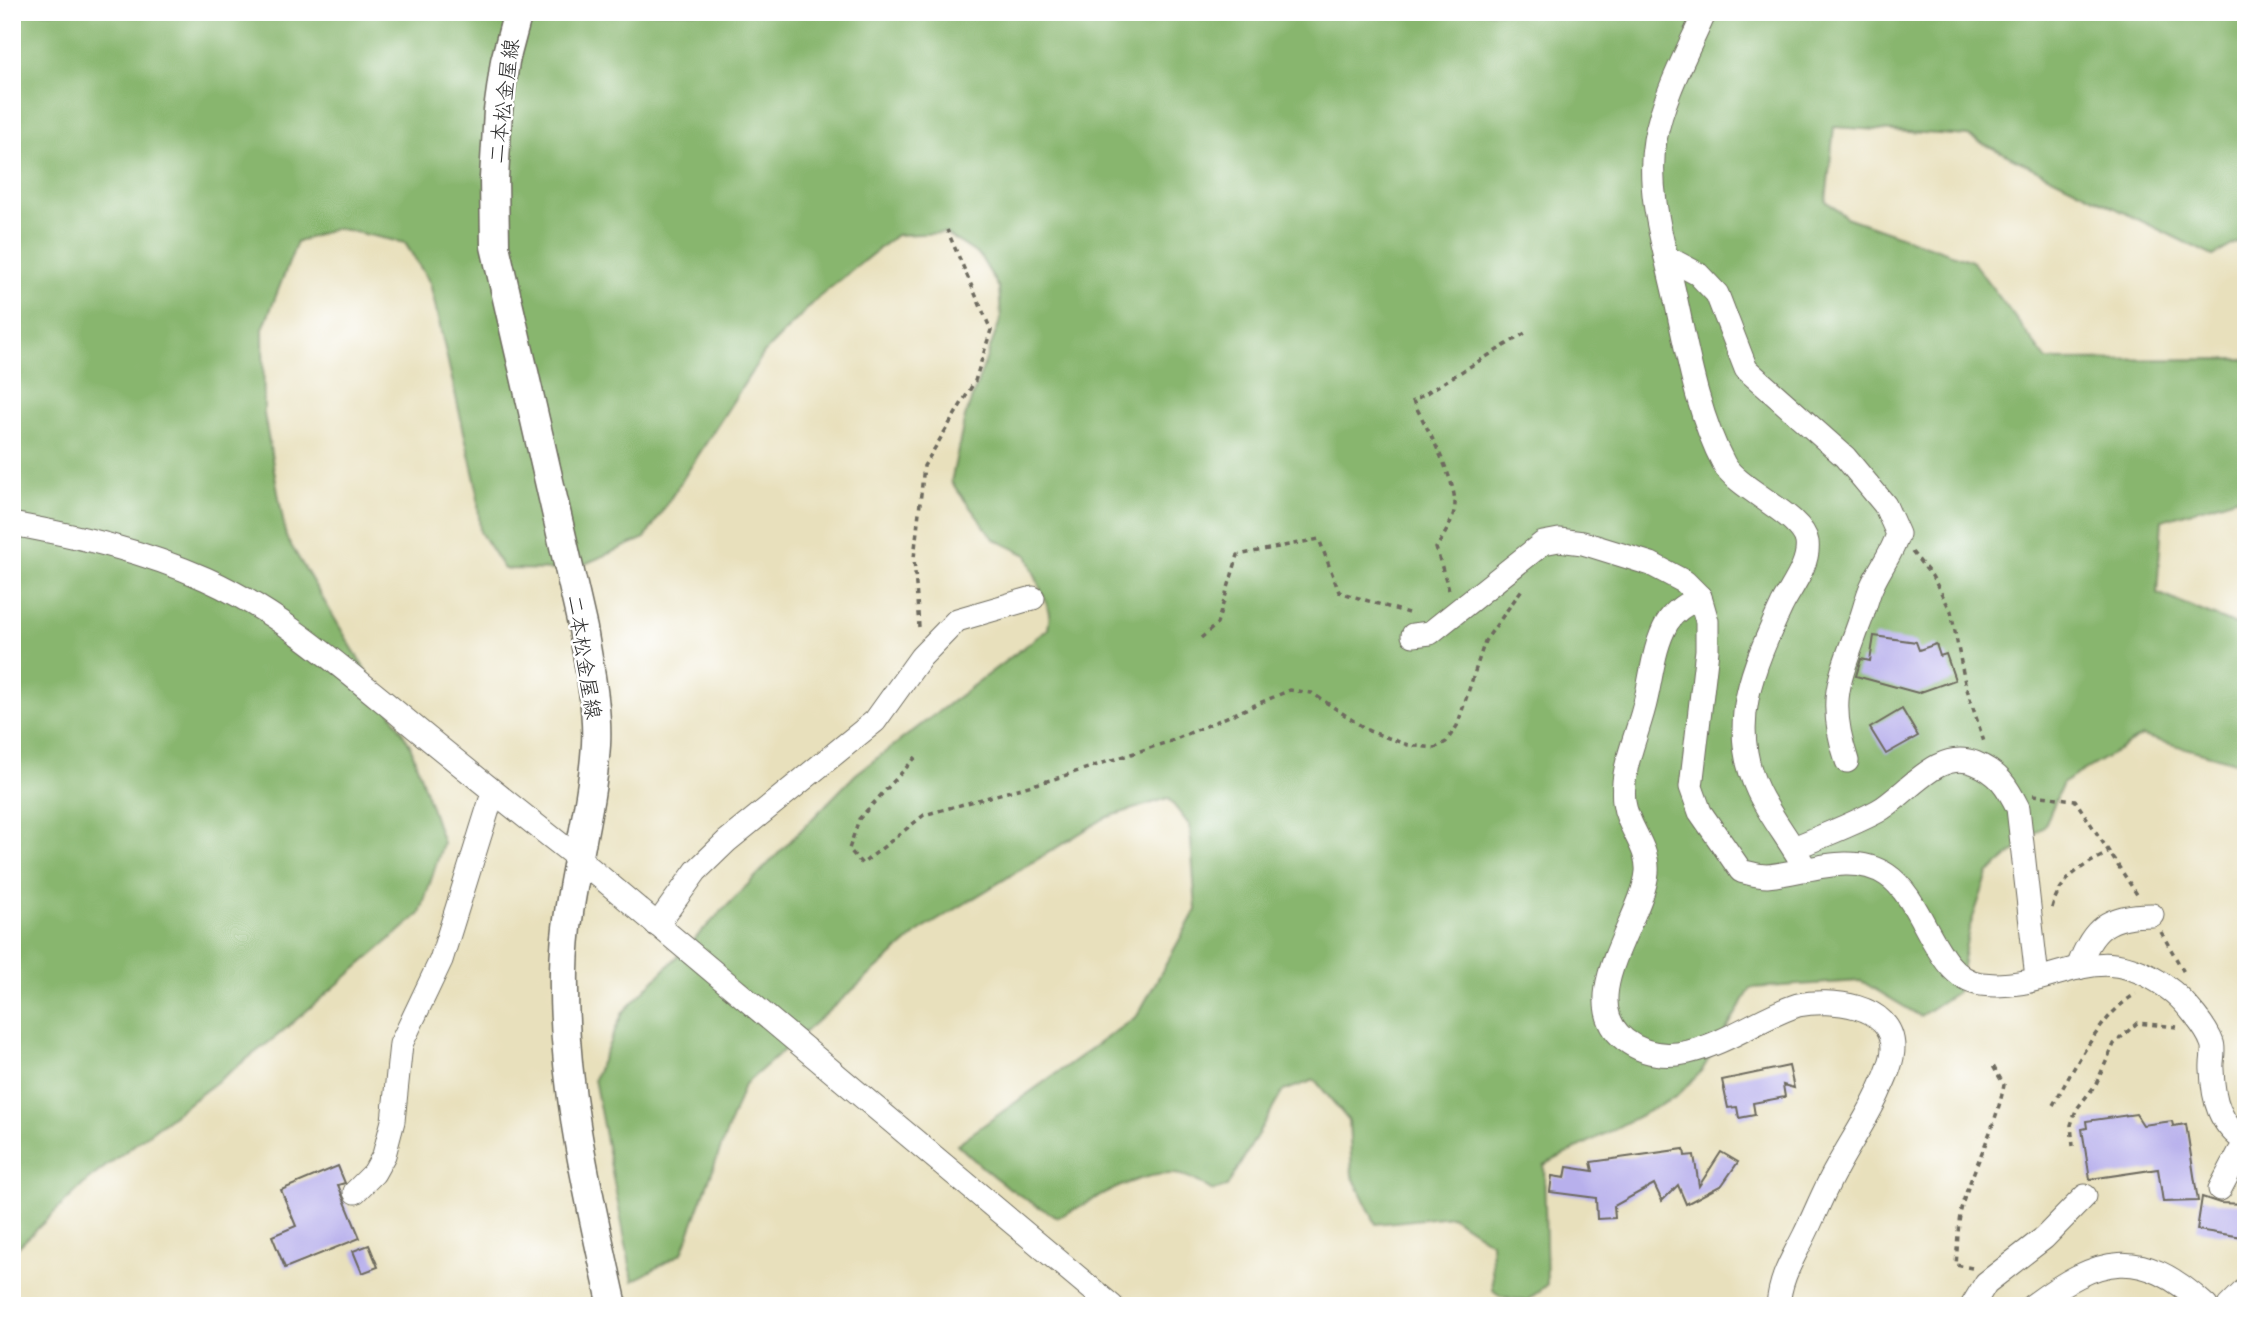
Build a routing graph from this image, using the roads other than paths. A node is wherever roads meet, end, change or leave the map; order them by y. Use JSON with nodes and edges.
{"nodes":[{"id":1,"x":518,"y":12,"type":"edge"},
{"id":2,"x":1705,"y":12,"type":"edge"},
{"id":3,"x":1666,"y":257,"type":"junction"},
{"id":4,"x":12,"y":524,"type":"edge"},
{"id":5,"x":1700,"y":597,"type":"junction"},
{"id":6,"x":1034,"y":598,"type":"dead end"},
{"id":7,"x":1413,"y":635,"type":"road end"},
{"id":8,"x":1847,"y":761,"type":"dead end"},
{"id":9,"x":493,"y":793,"type":"junction"},
{"id":10,"x":1800,"y":858,"type":"junction"},
{"id":11,"x":579,"y":859,"type":"junction"},
{"id":12,"x":2152,"y":915,"type":"dead end"},
{"id":13,"x":657,"y":925,"type":"junction"},
{"id":14,"x":2078,"y":968,"type":"junction"},
{"id":15,"x":2037,"y":978,"type":"junction"},
{"id":16,"x":2246,"y":1142,"type":"edge"},
{"id":17,"x":2246,"y":1150,"type":"edge"},
{"id":18,"x":2220,"y":1189,"type":"dead end"},
{"id":19,"x":355,"y":1192,"type":"dead end"},
{"id":20,"x":2085,"y":1196,"type":"dead end"},
{"id":21,"x":2246,"y":1289,"type":"edge"},
{"id":22,"x":613,"y":1306,"type":"edge"},
{"id":23,"x":1112,"y":1306,"type":"edge"},
{"id":24,"x":1778,"y":1306,"type":"edge"},
{"id":25,"x":1972,"y":1306,"type":"edge"},
{"id":26,"x":2032,"y":1306,"type":"edge"},
{"id":27,"x":2206,"y":1306,"type":"edge"},
{"id":28,"x":2229,"y":1306,"type":"edge"}],
"edges":[{"from":1,"to":11,"type":"main road","name":"二本松金屋線"},
{"from":2,"to":3,"type":"street"},
{"from":3,"to":8,"type":"street"},
{"from":3,"to":10,"type":"street"},
{"from":4,"to":9,"type":"street"},
{"from":5,"to":7,"type":"street"},
{"from":5,"to":10,"type":"street"},
{"from":5,"to":24,"type":"street"},
{"from":6,"to":13,"type":"street"},
{"from":9,"to":11,"type":"street"},
{"from":9,"to":19,"type":"street"},
{"from":10,"to":15,"type":"street"},
{"from":10,"to":15,"type":"street"},
{"from":11,"to":13,"type":"street"},
{"from":11,"to":22,"type":"main road","name":"二本松金屋線"},
{"from":12,"to":14,"type":"street"},
{"from":13,"to":23,"type":"street"},
{"from":14,"to":15,"type":"street"},
{"from":14,"to":16,"type":"street"},
{"from":17,"to":18,"type":"street"},
{"from":20,"to":25,"type":"street"},
{"from":21,"to":28,"type":"street"},
{"from":26,"to":27,"type":"street"}]}
